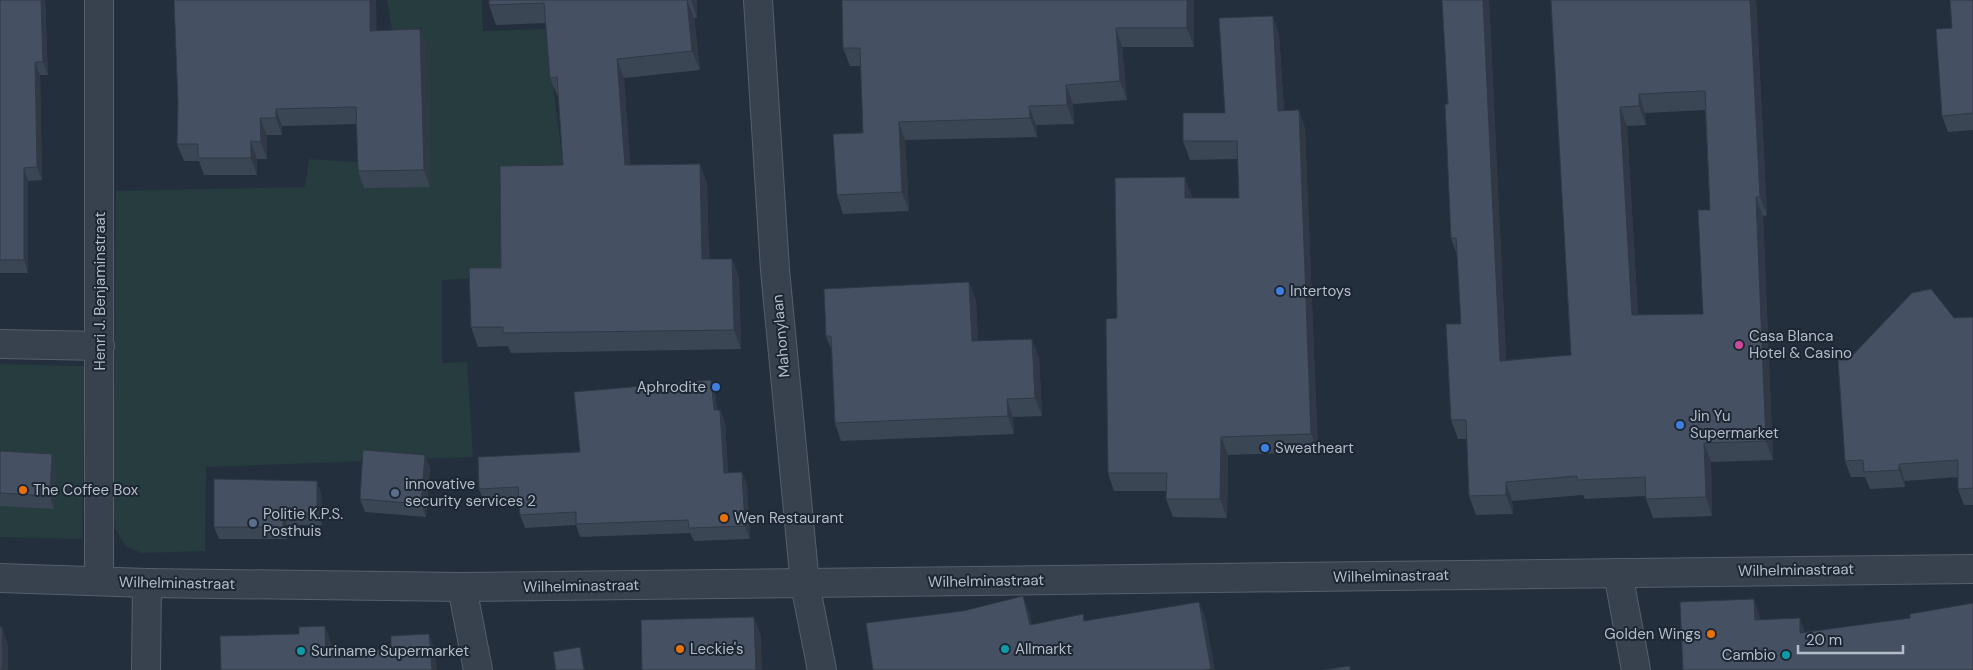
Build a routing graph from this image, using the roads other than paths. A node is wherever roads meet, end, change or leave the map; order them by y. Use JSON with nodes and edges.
{"nodes":[{"id":1,"x":99,"y":0,"type":"edge"},
{"id":2,"x":758,"y":0,"type":"edge"},
{"id":3,"x":0,"y":344,"type":"edge"},
{"id":4,"x":100,"y":346,"type":"junction"},
{"id":5,"x":1973,"y":568,"type":"edge"},
{"id":6,"x":1618,"y":572,"type":"junction"},
{"id":7,"x":0,"y":578,"type":"edge"},
{"id":8,"x":100,"y":581,"type":"junction"},
{"id":9,"x":147,"y":583,"type":"junction"},
{"id":10,"x":805,"y":584,"type":"junction"},
{"id":11,"x":462,"y":588,"type":"junction"},
{"id":12,"x":146,"y":670,"type":"edge"},
{"id":13,"x":478,"y":670,"type":"edge"},
{"id":14,"x":822,"y":670,"type":"edge"},
{"id":15,"x":1636,"y":670,"type":"edge"}],
"edges":[{"from":1,"to":4,"type":"street","name":"Henri J. Benjaminstraat"},
{"from":2,"to":10,"type":"street","name":"Mahonylaan"},
{"from":3,"to":4,"type":"street"},
{"from":4,"to":8,"type":"street","name":"Henri J. Benjaminstraat"},
{"from":5,"to":6,"type":"street","name":"Wilhelminastraat"},
{"from":6,"to":10,"type":"street","name":"Wilhelminastraat"},
{"from":6,"to":15,"type":"street"},
{"from":7,"to":8,"type":"street","name":"Wilhelminastraat"},
{"from":8,"to":9,"type":"street","name":"Wilhelminastraat"},
{"from":9,"to":11,"type":"street","name":"Wilhelminastraat"},
{"from":9,"to":12,"type":"street"},
{"from":10,"to":11,"type":"street","name":"Wilhelminastraat"},
{"from":10,"to":14,"type":"street","name":"Mahonylaan"},
{"from":11,"to":13,"type":"street"}]}
